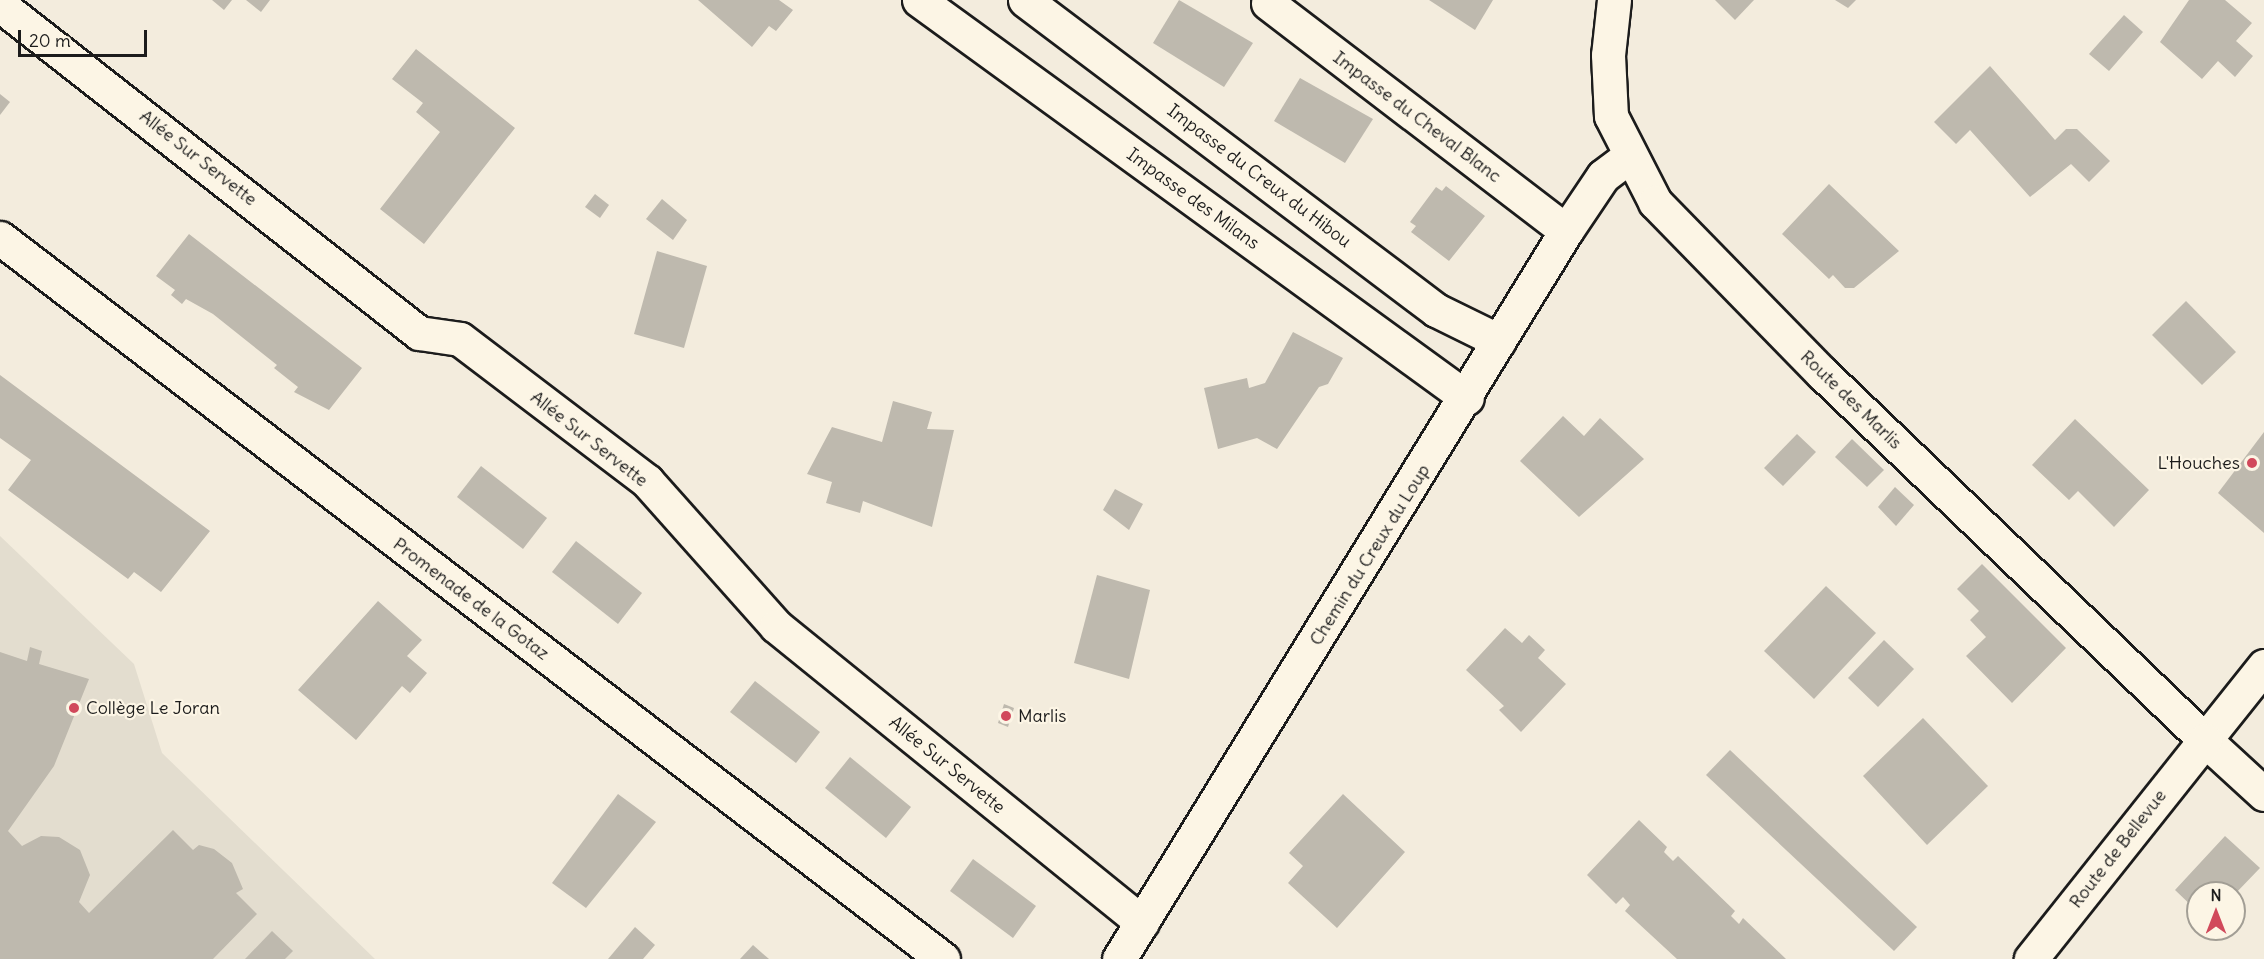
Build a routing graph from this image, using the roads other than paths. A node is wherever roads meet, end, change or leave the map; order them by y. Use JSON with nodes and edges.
{"nodes":[{"id":1,"x":919,"y":0,"type":"edge"},
{"id":2,"x":1025,"y":0,"type":"edge"},
{"id":3,"x":1614,"y":0,"type":"edge"},
{"id":4,"x":1268,"y":3,"type":"dead end"},
{"id":5,"x":0,"y":5,"type":"edge"},
{"id":6,"x":1628,"y":157,"type":"junction"},
{"id":7,"x":1566,"y":231,"type":"junction"},
{"id":8,"x":0,"y":238,"type":"edge"},
{"id":9,"x":1499,"y":341,"type":"junction"},
{"id":10,"x":1467,"y":398,"type":"junction"},
{"id":11,"x":2264,"y":666,"type":"edge"},
{"id":12,"x":2205,"y":740,"type":"junction"},
{"id":13,"x":2264,"y":794,"type":"edge"},
{"id":14,"x":1142,"y":922,"type":"junction"},
{"id":15,"x":943,"y":959,"type":"edge"},
{"id":16,"x":1119,"y":959,"type":"edge"},
{"id":17,"x":2031,"y":959,"type":"edge"}],
"edges":[{"from":1,"to":10,"type":"street","name":"Impasse des Milans"},
{"from":2,"to":9,"type":"street","name":"Impasse du Creux du Hibou"},
{"from":3,"to":6,"type":"street","name":"Route des Marlis"},
{"from":4,"to":7,"type":"street","name":"Impasse du Cheval Blanc"},
{"from":5,"to":14,"type":"street","name":"Allée Sur Servette"},
{"from":6,"to":7,"type":"street","name":"Chemin du Creux du Loup"},
{"from":6,"to":12,"type":"street","name":"Route des Marlis"},
{"from":7,"to":9,"type":"street","name":"Chemin du Creux du Loup"},
{"from":8,"to":15,"type":"street","name":"Promenade de la Gotaz"},
{"from":9,"to":10,"type":"street","name":"Chemin du Creux du Loup"},
{"from":10,"to":14,"type":"street","name":"Chemin du Creux du Loup"},
{"from":11,"to":12,"type":"street","name":"Route de Bellevue"},
{"from":12,"to":13,"type":"street","name":"Route des Marlis"},
{"from":12,"to":17,"type":"street","name":"Route de Bellevue"},
{"from":14,"to":16,"type":"street","name":"Chemin du Creux du Loup"}]}
